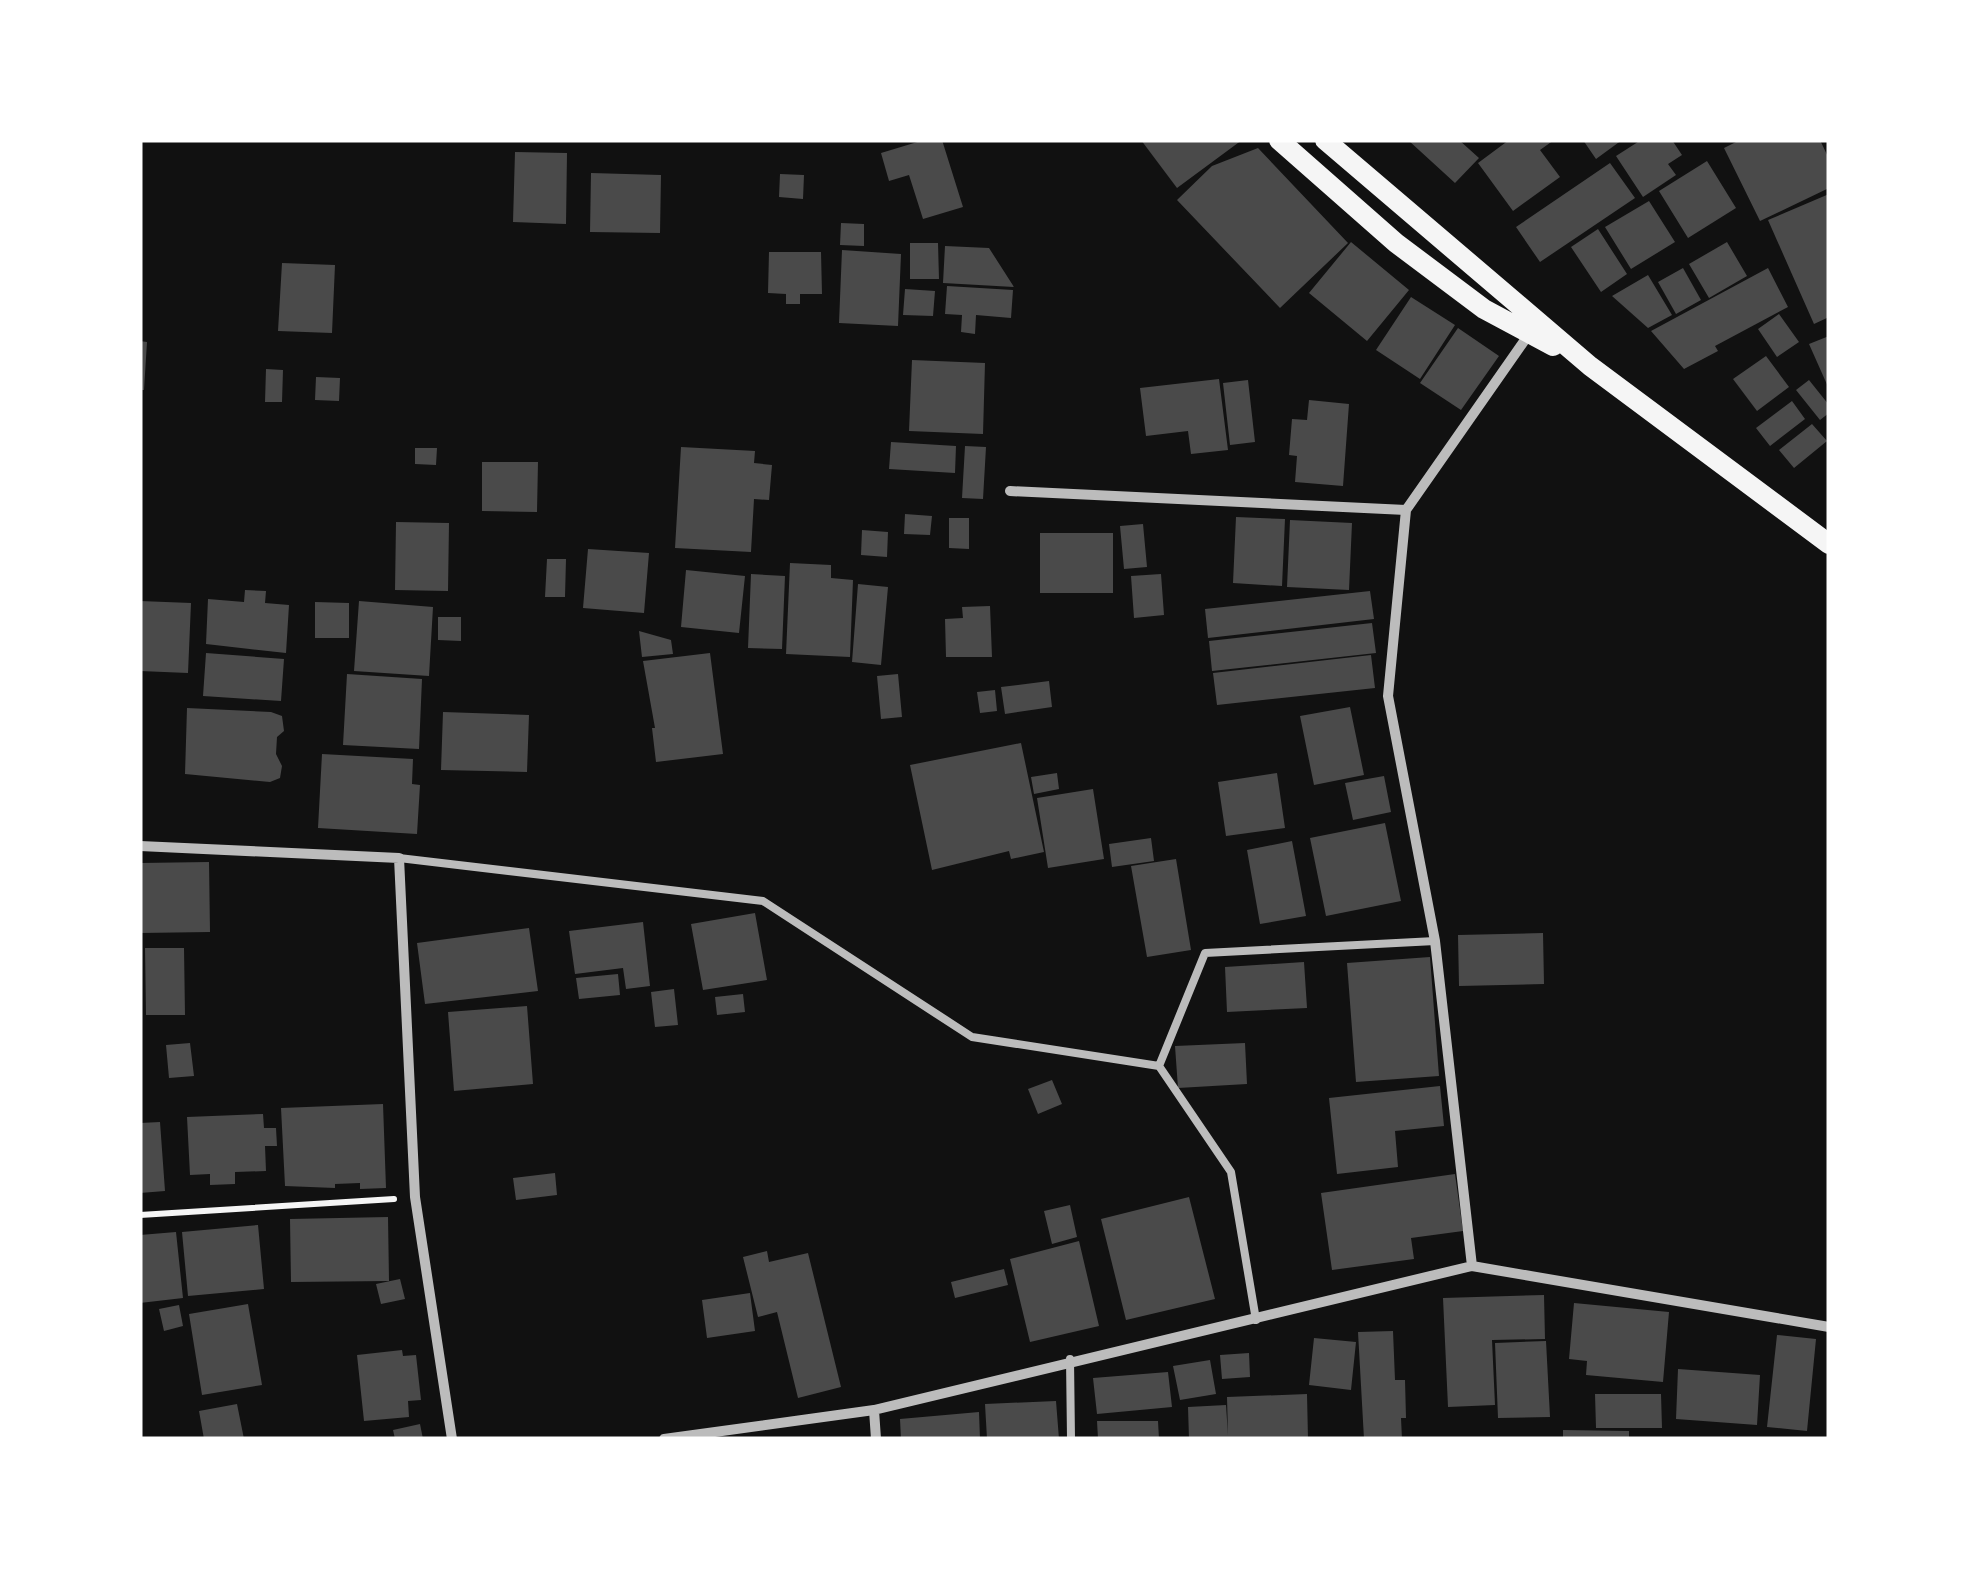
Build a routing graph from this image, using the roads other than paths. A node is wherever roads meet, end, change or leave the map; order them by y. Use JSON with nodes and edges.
{"nodes":[{"id":1,"x":1280,"y":140,"type":"edge"},
{"id":2,"x":1325,"y":140,"type":"edge"},
{"id":3,"x":1532,"y":327,"type":"junction"},
{"id":4,"x":1010,"y":491,"type":"dead end"},
{"id":5,"x":1406,"y":510,"type":"junction"},
{"id":6,"x":1829,"y":544,"type":"edge"},
{"id":7,"x":140,"y":846,"type":"edge"},
{"id":8,"x":399,"y":858,"type":"junction"},
{"id":9,"x":1435,"y":941,"type":"junction"},
{"id":10,"x":1159,"y":1066,"type":"junction"},
{"id":11,"x":1472,"y":1266,"type":"junction"},
{"id":12,"x":1256,"y":1320,"type":"junction"},
{"id":13,"x":1829,"y":1326,"type":"edge"},
{"id":14,"x":1070,"y":1360,"type":"junction"},
{"id":15,"x":874,"y":1410,"type":"junction"},
{"id":16,"x":685,"y":1438,"type":"edge"},
{"id":17,"x":452,"y":1439,"type":"edge"},
{"id":18,"x":664,"y":1439,"type":"edge"},
{"id":19,"x":876,"y":1439,"type":"edge"},
{"id":20,"x":1071,"y":1439,"type":"edge"}],
"edges":[{"from":1,"to":3,"type":"main road"},
{"from":2,"to":3,"type":"main road"},
{"from":3,"to":5,"type":"street"},
{"from":3,"to":6,"type":"main road"},
{"from":4,"to":5,"type":"street"},
{"from":5,"to":9,"type":"street"},
{"from":7,"to":8,"type":"street"},
{"from":8,"to":10,"type":"lane"},
{"from":8,"to":17,"type":"street"},
{"from":9,"to":10,"type":"lane"},
{"from":9,"to":11,"type":"street"},
{"from":10,"to":12,"type":"lane"},
{"from":11,"to":12,"type":"street"},
{"from":11,"to":13,"type":"street"},
{"from":12,"to":14,"type":"street"},
{"from":14,"to":15,"type":"street"},
{"from":14,"to":20,"type":"lane"},
{"from":15,"to":16,"type":"street"},
{"from":15,"to":19,"type":"street"},
{"from":16,"to":18,"type":"street"}]}
